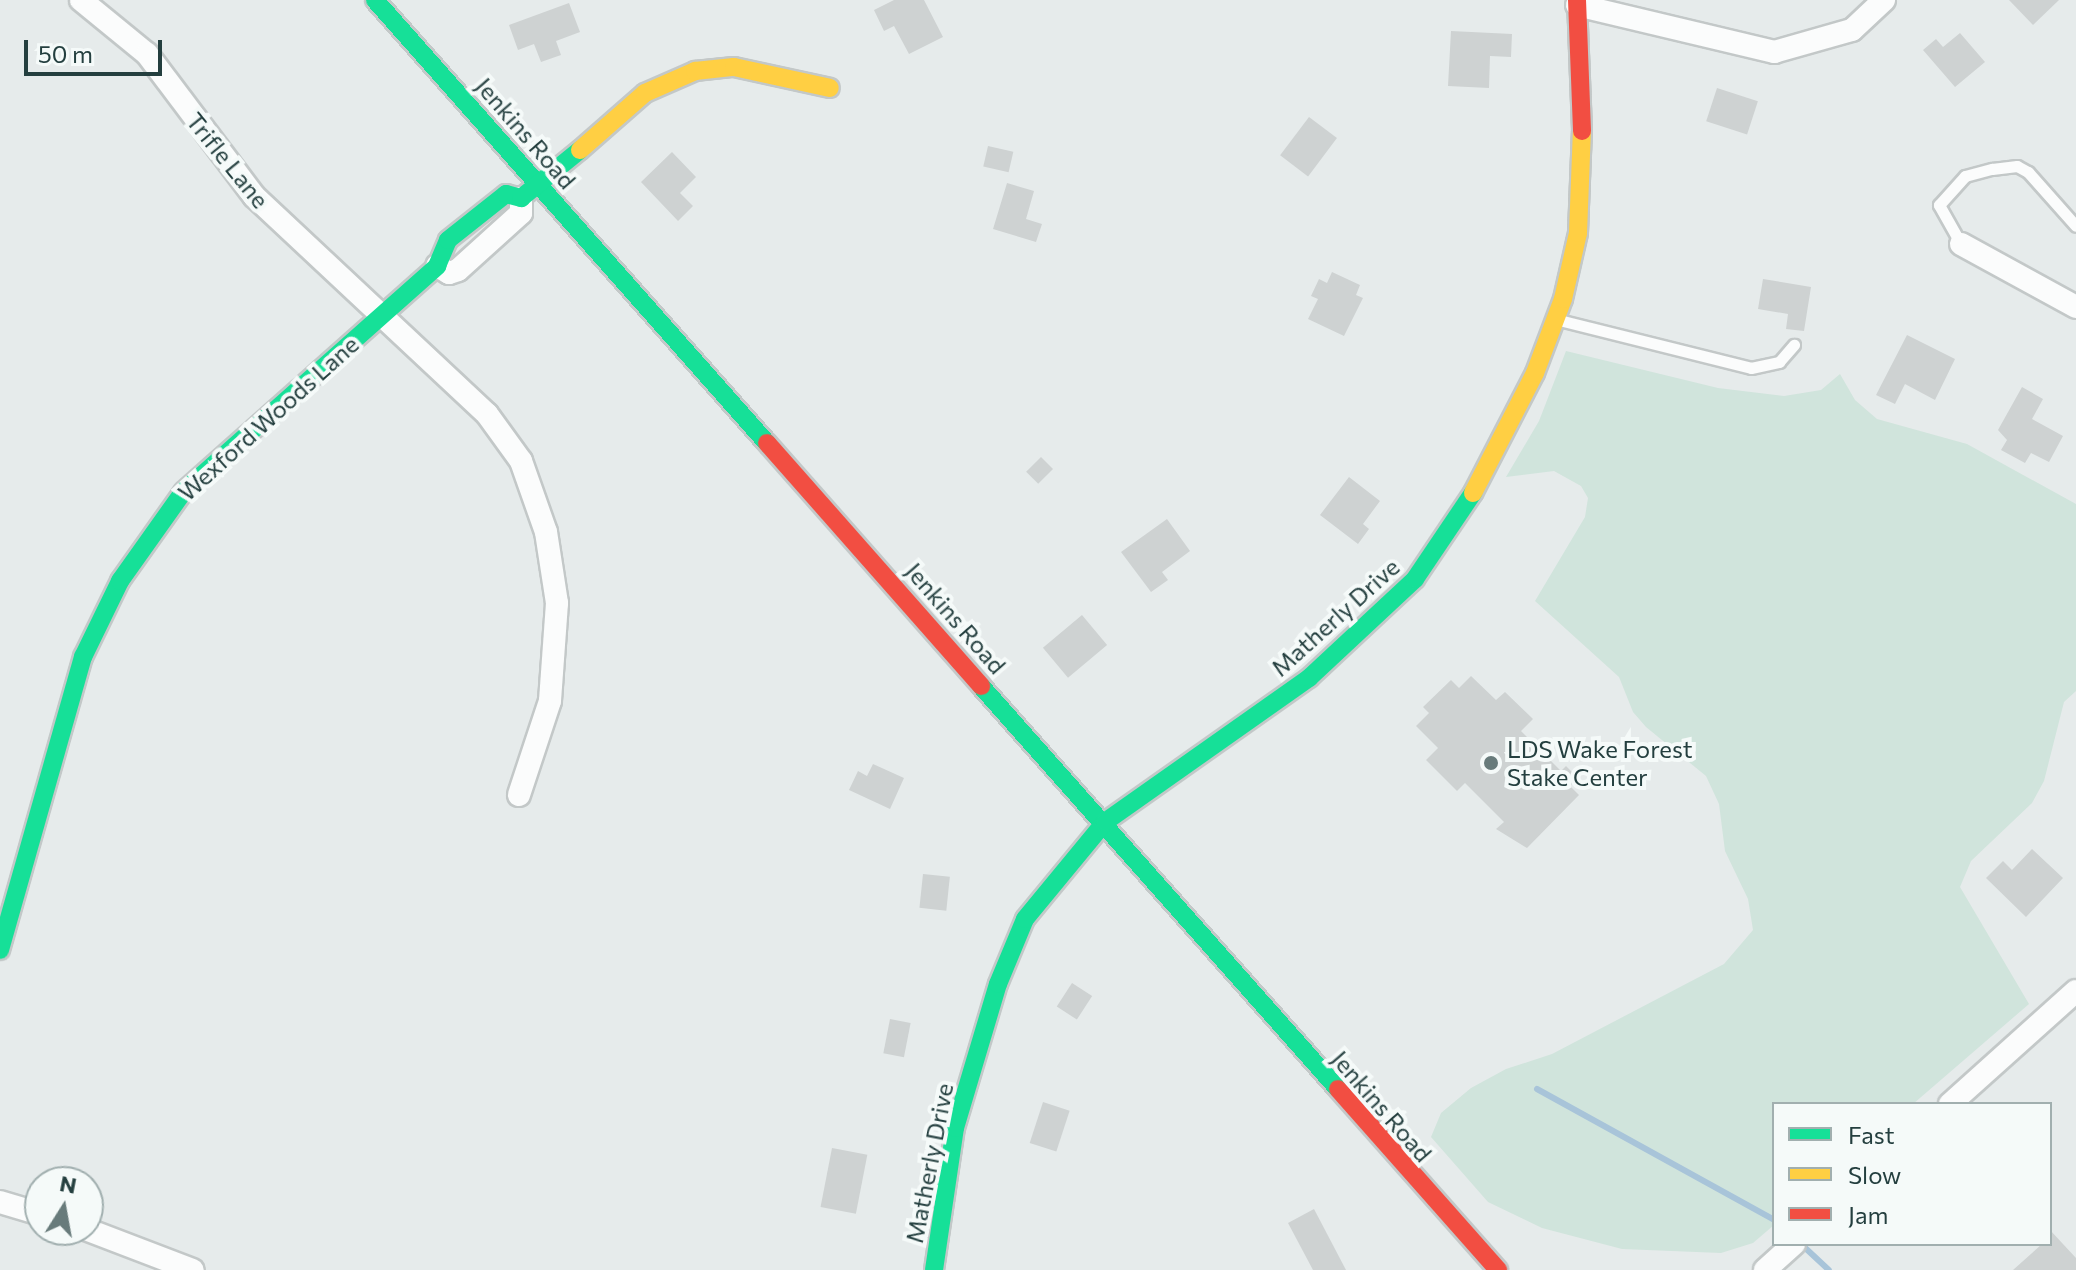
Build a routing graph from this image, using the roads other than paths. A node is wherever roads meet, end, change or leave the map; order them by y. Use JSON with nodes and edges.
{"nodes":[{"id":1,"x":81,"y":0,"type":"edge"},
{"id":2,"x":375,"y":0,"type":"edge"},
{"id":3,"x":1884,"y":0,"type":"edge"},
{"id":4,"x":1577,"y":3,"type":"edge"},
{"id":5,"x":830,"y":88,"type":"dead end"},
{"id":6,"x":530,"y":191,"type":"junction"},
{"id":7,"x":2076,"y":226,"type":"edge"},
{"id":8,"x":1961,"y":244,"type":"joint"},
{"id":9,"x":437,"y":266,"type":"joint"},
{"id":10,"x":2076,"y":307,"type":"edge"},
{"id":11,"x":381,"y":316,"type":"junction"},
{"id":12,"x":1555,"y":319,"type":"junction"},
{"id":13,"x":1794,"y":345,"type":"dead end"},
{"id":14,"x":519,"y":795,"type":"dead end"},
{"id":15,"x":1105,"y":822,"type":"junction"},
{"id":16,"x":0,"y":950,"type":"edge"},
{"id":17,"x":2076,"y":991,"type":"edge"},
{"id":18,"x":1952,"y":1102,"type":"edge"},
{"id":19,"x":0,"y":1202,"type":"edge"},
{"id":20,"x":24,"y":1209,"type":"edge"},
{"id":21,"x":104,"y":1236,"type":"edge"},
{"id":22,"x":1792,"y":1246,"type":"edge"},
{"id":23,"x":193,"y":1270,"type":"edge"},
{"id":24,"x":934,"y":1270,"type":"edge"},
{"id":25,"x":1498,"y":1270,"type":"edge"},
{"id":26,"x":1765,"y":1270,"type":"edge"}],
"edges":[{"from":1,"to":11,"type":"street","name":"Trifle Lane"},
{"from":2,"to":6,"type":"street","name":"Jenkins Road"},
{"from":3,"to":4,"type":"street"},
{"from":4,"to":12,"type":"street","name":"Matherly Drive"},
{"from":5,"to":6,"type":"street"},
{"from":6,"to":9,"type":"street","name":"Wexford Woods Lane"},
{"from":6,"to":15,"type":"street","name":"Jenkins Road"},
{"from":7,"to":8,"type":"lane"},
{"from":8,"to":10,"type":"street"},
{"from":9,"to":11,"type":"street","name":"Wexford Woods Lane"},
{"from":11,"to":14,"type":"street","name":"Trifle Lane"},
{"from":11,"to":16,"type":"street","name":"Wexford Woods Lane"},
{"from":12,"to":13,"type":"lane"},
{"from":12,"to":15,"type":"street","name":"Matherly Drive"},
{"from":15,"to":24,"type":"street","name":"Matherly Drive"},
{"from":15,"to":25,"type":"street","name":"Jenkins Road"},
{"from":17,"to":18,"type":"street"},
{"from":19,"to":20,"type":"street"},
{"from":21,"to":23,"type":"street"},
{"from":22,"to":26,"type":"street"}]}
